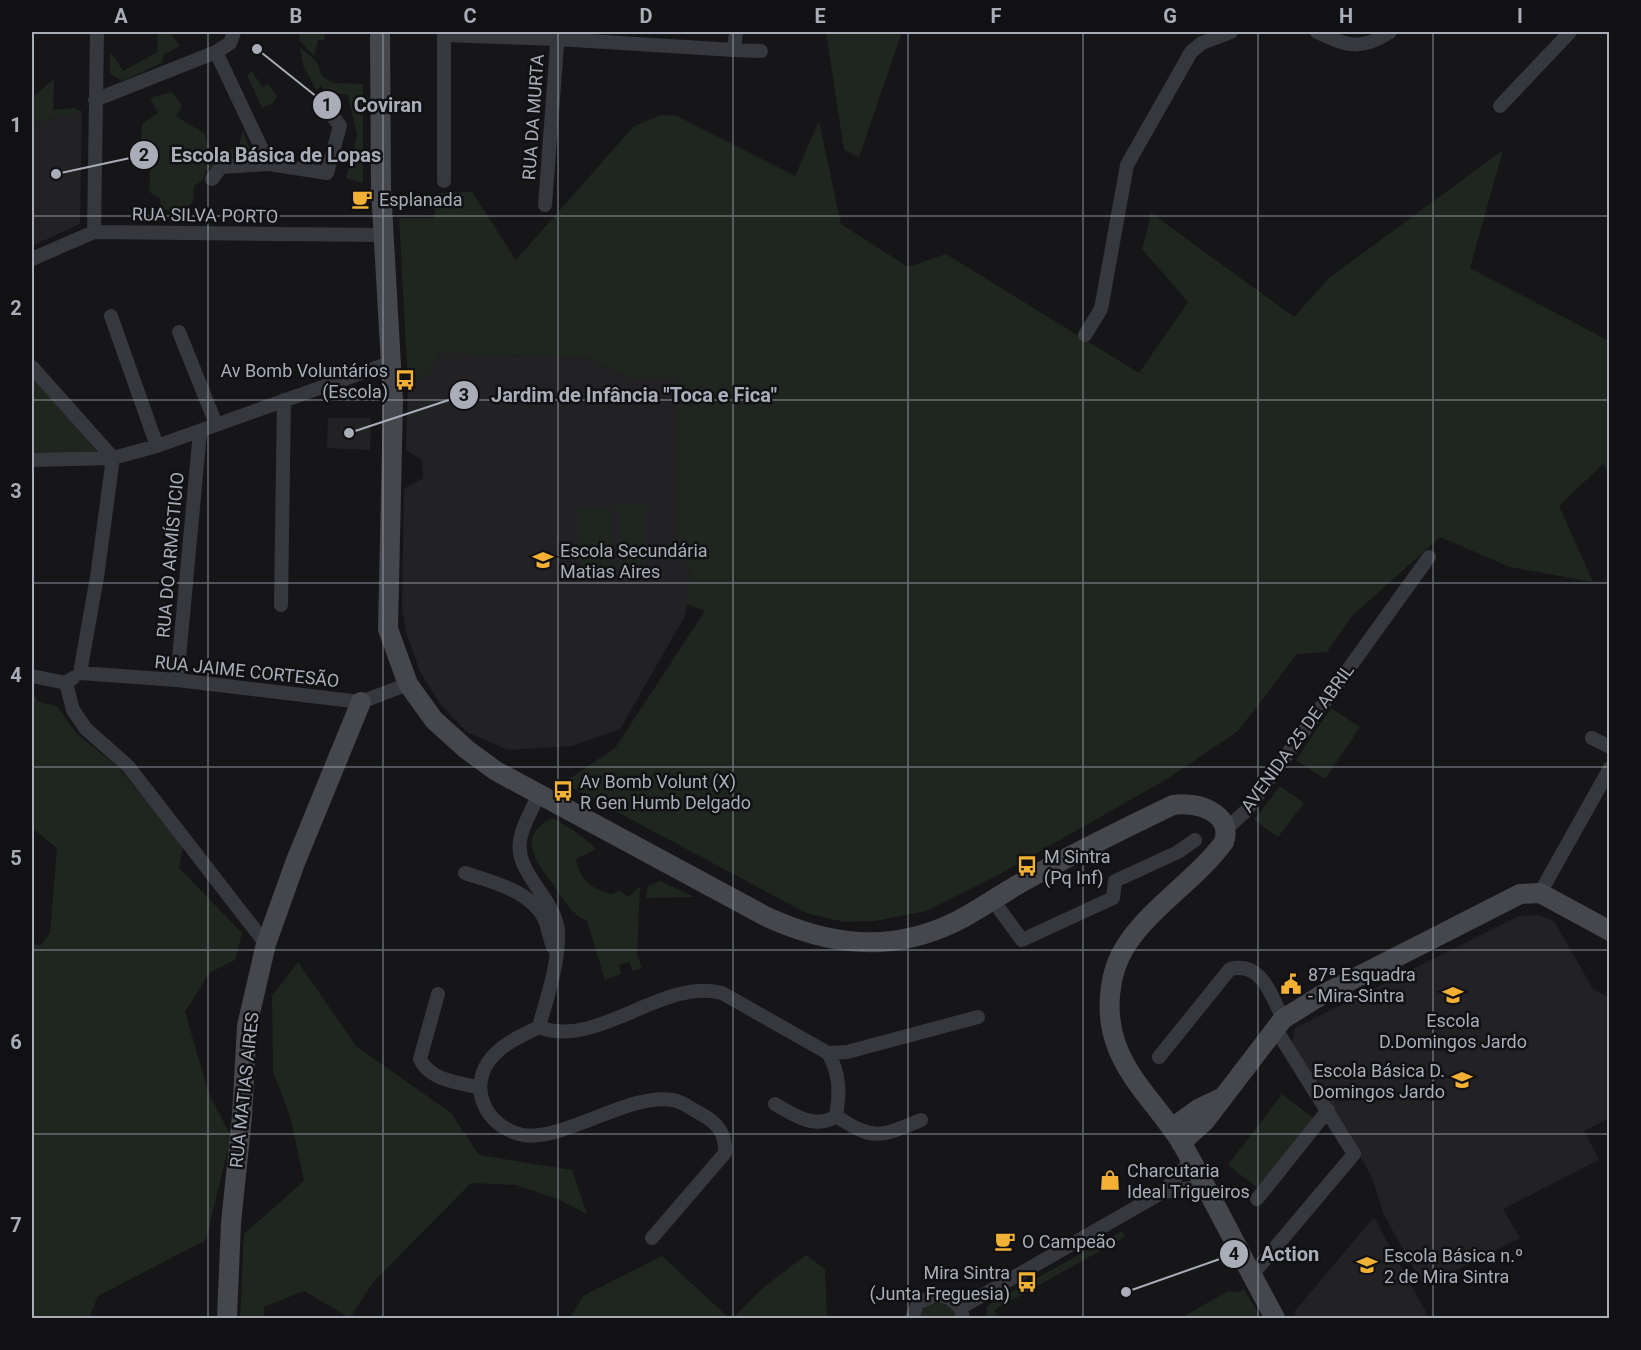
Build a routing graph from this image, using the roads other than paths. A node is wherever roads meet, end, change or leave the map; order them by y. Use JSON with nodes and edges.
{"nodes":[{"id":1,"x":97,"y":32,"type":"edge"},
{"id":2,"x":234,"y":32,"type":"edge"},
{"id":3,"x":380,"y":32,"type":"edge"},
{"id":4,"x":736,"y":32,"type":"edge"},
{"id":5,"x":1231,"y":32,"type":"edge"},
{"id":6,"x":1317,"y":32,"type":"edge"},
{"id":7,"x":1390,"y":32,"type":"edge"},
{"id":8,"x":1570,"y":32,"type":"edge"},
{"id":9,"x":558,"y":35,"type":"edge"},
{"id":10,"x":651,"y":39,"type":"edge"},
{"id":11,"x":734,"y":50,"type":"junction"},
{"id":12,"x":760,"y":51,"type":"dead end"},
{"id":13,"x":216,"y":52,"type":"junction"},
{"id":14,"x":95,"y":100,"type":"junction"},
{"id":15,"x":322,"y":102,"type":"dead end"},
{"id":16,"x":1500,"y":106,"type":"dead end"},
{"id":17,"x":269,"y":164,"type":"junction"},
{"id":18,"x":212,"y":179,"type":"dead end"},
{"id":19,"x":444,"y":180,"type":"dead end"},
{"id":20,"x":545,"y":205,"type":"dead end"},
{"id":21,"x":94,"y":232,"type":"junction"},
{"id":22,"x":384,"y":235,"type":"junction"},
{"id":23,"x":32,"y":259,"type":"edge"},
{"id":24,"x":111,"y":316,"type":"dead end"},
{"id":25,"x":178,"y":332,"type":"dead end"},
{"id":26,"x":1085,"y":335,"type":"dead end"},
{"id":27,"x":392,"y":362,"type":"junction"},
{"id":28,"x":32,"y":367,"type":"edge"},
{"id":29,"x":284,"y":400,"type":"junction"},
{"id":30,"x":216,"y":424,"type":"junction"},
{"id":31,"x":200,"y":432,"type":"junction"},
{"id":32,"x":157,"y":446,"type":"junction"},
{"id":33,"x":113,"y":458,"type":"junction"},
{"id":34,"x":32,"y":459,"type":"edge"},
{"id":35,"x":1430,"y":557,"type":"dead end"},
{"id":36,"x":281,"y":605,"type":"dead end"},
{"id":37,"x":80,"y":673,"type":"junction"},
{"id":38,"x":32,"y":676,"type":"edge"},
{"id":39,"x":177,"y":680,"type":"junction"},
{"id":40,"x":66,"y":683,"type":"junction"},
{"id":41,"x":408,"y":684,"type":"junction"},
{"id":42,"x":361,"y":702,"type":"junction"},
{"id":43,"x":1592,"y":738,"type":"dead end"},
{"id":44,"x":1610,"y":747,"type":"edge"},
{"id":45,"x":1610,"y":768,"type":"edge"},
{"id":46,"x":539,"y":795,"type":"junction"},
{"id":47,"x":1226,"y":829,"type":"junction"},
{"id":48,"x":1195,"y":840,"type":"dead end"},
{"id":49,"x":465,"y":873,"type":"dead end"},
{"id":50,"x":1540,"y":893,"type":"junction"},
{"id":51,"x":992,"y":898,"type":"junction"},
{"id":52,"x":1610,"y":931,"type":"edge"},
{"id":53,"x":267,"y":944,"type":"junction"},
{"id":54,"x":556,"y":958,"type":"junction"},
{"id":55,"x":438,"y":994,"type":"dead end"},
{"id":56,"x":978,"y":1017,"type":"dead end"},
{"id":57,"x":1279,"y":1023,"type":"junction"},
{"id":58,"x":539,"y":1027,"type":"junction"},
{"id":59,"x":828,"y":1053,"type":"junction"},
{"id":60,"x":1159,"y":1057,"type":"dead end"},
{"id":61,"x":480,"y":1088,"type":"junction"},
{"id":62,"x":1219,"y":1099,"type":"junction"},
{"id":63,"x":775,"y":1104,"type":"dead end"},
{"id":64,"x":1158,"y":1108,"type":"junction"},
{"id":65,"x":1198,"y":1109,"type":"junction"},
{"id":66,"x":1328,"y":1110,"type":"junction"},
{"id":67,"x":836,"y":1116,"type":"junction"},
{"id":68,"x":921,"y":1120,"type":"dead end"},
{"id":69,"x":1181,"y":1144,"type":"junction"},
{"id":70,"x":1204,"y":1186,"type":"junction"},
{"id":71,"x":1163,"y":1191,"type":"junction"},
{"id":72,"x":1257,"y":1198,"type":"dead end"},
{"id":73,"x":652,"y":1238,"type":"dead end"},
{"id":74,"x":1252,"y":1275,"type":"junction"},
{"id":75,"x":962,"y":1313,"type":"edge"},
{"id":76,"x":227,"y":1318,"type":"edge"},
{"id":77,"x":912,"y":1318,"type":"edge"},
{"id":78,"x":1275,"y":1318,"type":"edge"}],
"edges":[{"from":1,"to":14,"type":"street"},
{"from":2,"to":13,"type":"street"},
{"from":3,"to":22,"type":"street"},
{"from":4,"to":11,"type":"street"},
{"from":5,"to":26,"type":"street"},
{"from":6,"to":7,"type":"street"},
{"from":8,"to":16,"type":"street"},
{"from":9,"to":10,"type":"street"},
{"from":9,"to":19,"type":"street"},
{"from":9,"to":20,"type":"street","name":"RUA DA MURTA"},
{"from":10,"to":11,"type":"street"},
{"from":11,"to":12,"type":"street"},
{"from":13,"to":14,"type":"street"},
{"from":13,"to":17,"type":"street"},
{"from":14,"to":21,"type":"street"},
{"from":15,"to":17,"type":"street"},
{"from":17,"to":18,"type":"street"},
{"from":21,"to":22,"type":"street","name":"RUA SILVA PORTO"},
{"from":21,"to":23,"type":"street","name":"RUA SILVA PORTO"},
{"from":22,"to":27,"type":"street"},
{"from":24,"to":32,"type":"street"},
{"from":25,"to":30,"type":"street"},
{"from":27,"to":29,"type":"street"},
{"from":27,"to":41,"type":"street"},
{"from":28,"to":33,"type":"street"},
{"from":29,"to":30,"type":"street"},
{"from":29,"to":36,"type":"street"},
{"from":30,"to":31,"type":"street"},
{"from":31,"to":32,"type":"street"},
{"from":31,"to":39,"type":"street","name":"RUA DO ARMÍSTICIO"},
{"from":32,"to":33,"type":"street"},
{"from":33,"to":34,"type":"street"},
{"from":33,"to":37,"type":"street"},
{"from":35,"to":47,"type":"street","name":"AVENIDA 25 DE ABRIL"},
{"from":37,"to":39,"type":"street","name":"RUA JAIME CORTESÃO"},
{"from":37,"to":40,"type":"street"},
{"from":38,"to":40,"type":"street"},
{"from":39,"to":42,"type":"street","name":"RUA JAIME CORTESÃO"},
{"from":40,"to":53,"type":"street"},
{"from":41,"to":42,"type":"street","name":"RUA JAIME CORTESÃO"},
{"from":41,"to":46,"type":"street"},
{"from":42,"to":53,"type":"street","name":"RUA MATIAS AIRES"},
{"from":43,"to":44,"type":"street"},
{"from":45,"to":50,"type":"street"},
{"from":46,"to":51,"type":"street"},
{"from":46,"to":54,"type":"street"},
{"from":47,"to":51,"type":"street"},
{"from":47,"to":64,"type":"street","name":"AVENIDA 25 DE ABRIL"},
{"from":48,"to":51,"type":"street"},
{"from":49,"to":54,"type":"street"},
{"from":50,"to":52,"type":"street"},
{"from":50,"to":57,"type":"street"},
{"from":53,"to":76,"type":"street","name":"RUA MATIAS AIRES"},
{"from":54,"to":58,"type":"street"},
{"from":55,"to":61,"type":"street"},
{"from":56,"to":59,"type":"street"},
{"from":57,"to":60,"type":"street"},
{"from":57,"to":62,"type":"street"},
{"from":57,"to":66,"type":"street"},
{"from":58,"to":59,"type":"street"},
{"from":58,"to":61,"type":"street"},
{"from":59,"to":67,"type":"street"},
{"from":61,"to":73,"type":"street"},
{"from":62,"to":65,"type":"street"},
{"from":62,"to":69,"type":"street"},
{"from":63,"to":67,"type":"street"},
{"from":64,"to":65,"type":"street"},
{"from":64,"to":69,"type":"street","name":"AVENIDA 25 DE ABRIL"},
{"from":65,"to":69,"type":"street"},
{"from":66,"to":72,"type":"street"},
{"from":66,"to":74,"type":"street"},
{"from":67,"to":68,"type":"street"},
{"from":69,"to":70,"type":"street","name":"AVENIDA 25 DE ABRIL"},
{"from":69,"to":71,"type":"street"},
{"from":70,"to":71,"type":"street"},
{"from":70,"to":74,"type":"street","name":"AVENIDA 25 DE ABRIL"},
{"from":71,"to":75,"type":"street"},
{"from":74,"to":78,"type":"street","name":"AVENIDA 25 DE ABRIL"},
{"from":75,"to":77,"type":"street"}]}
